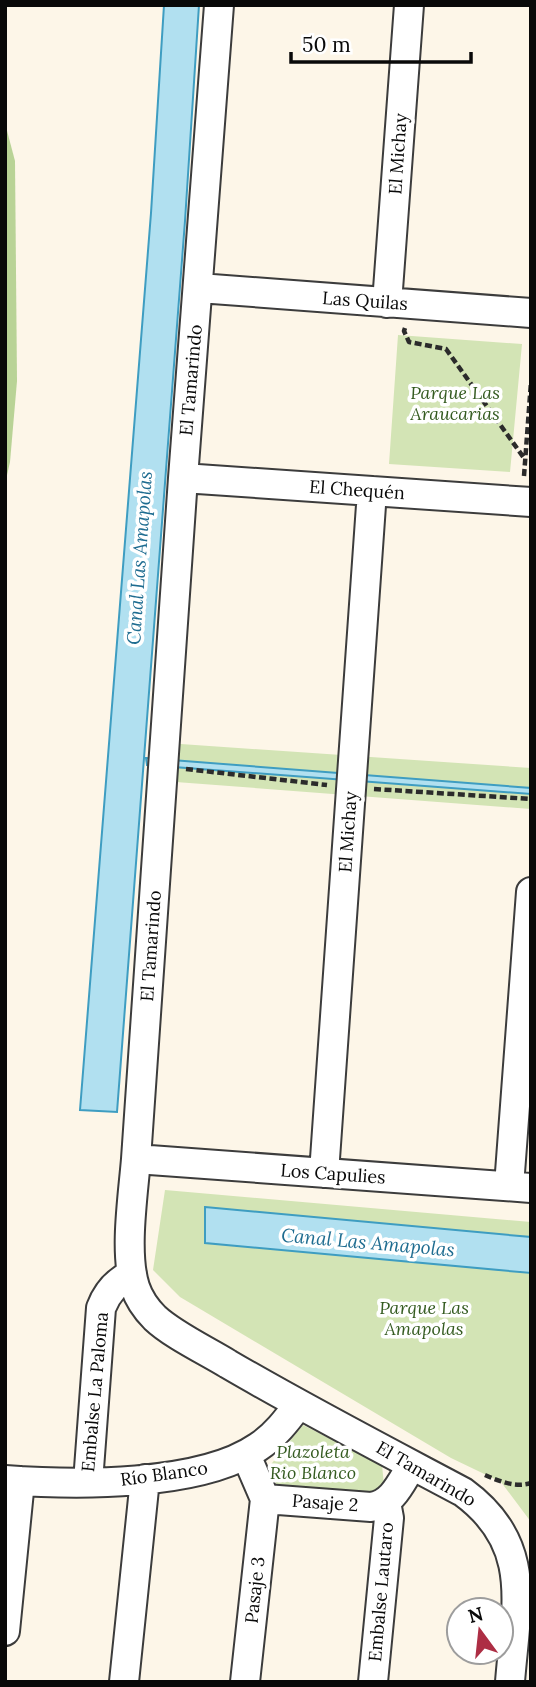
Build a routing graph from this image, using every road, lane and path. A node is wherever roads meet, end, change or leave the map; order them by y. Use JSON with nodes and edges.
{"nodes":[{"id":1,"x":219,"y":5,"type":"edge"},
{"id":2,"x":409,"y":5,"type":"edge"},
{"id":3,"x":199,"y":288,"type":"junction"},
{"id":4,"x":397,"y":303,"type":"junction"},
{"id":5,"x":531,"y":313,"type":"edge"},
{"id":6,"x":531,"y":382,"type":"edge"},
{"id":7,"x":524,"y":458,"type":"junction"},
{"id":8,"x":183,"y":478,"type":"junction"},
{"id":9,"x":372,"y":491,"type":"junction"},
{"id":10,"x":527,"y":502,"type":"edge"},
{"id":11,"x":163,"y":766,"type":"junction"},
{"id":12,"x":351,"y":787,"type":"junction"},
{"id":13,"x":531,"y":799,"type":"edge"},
{"id":14,"x":531,"y":892,"type":"edge"},
{"id":15,"x":136,"y":1159,"type":"junction"},
{"id":16,"x":324,"y":1173,"type":"junction"},
{"id":17,"x":520,"y":1187,"type":"edge"},
{"id":18,"x":132,"y":1274,"type":"junction"},
{"id":19,"x":299,"y":1404,"type":"junction"},
{"id":20,"x":246,"y":1455,"type":"junction"},
{"id":21,"x":412,"y":1465,"type":"junction"},
{"id":22,"x":145,"y":1479,"type":"junction"},
{"id":23,"x":13,"y":1481,"type":"edge"},
{"id":24,"x":88,"y":1482,"type":"junction"},
{"id":25,"x":265,"y":1499,"type":"junction"},
{"id":26,"x":386,"y":1502,"type":"junction"},
{"id":27,"x":5,"y":1631,"type":"edge"},
{"id":28,"x":124,"y":1682,"type":"edge"},
{"id":29,"x":245,"y":1682,"type":"edge"},
{"id":30,"x":373,"y":1682,"type":"edge"},
{"id":31,"x":510,"y":1682,"type":"edge"}],
"edges":[{"from":1,"to":3,"type":"street","name":"El Tamarindo"},
{"from":2,"to":4,"type":"street","name":"El Michay"},
{"from":3,"to":4,"type":"street","name":"Las Quilas"},
{"from":3,"to":8,"type":"street","name":"El Tamarindo"},
{"from":4,"to":5,"type":"street","name":"Las Quilas"},
{"from":4,"to":7,"type":"path"},
{"from":6,"to":7,"type":"path"},
{"from":7,"to":10,"type":"path"},
{"from":8,"to":9,"type":"street","name":"El Chequén"},
{"from":8,"to":11,"type":"street","name":"El Tamarindo"},
{"from":9,"to":10,"type":"street","name":"El Chequén"},
{"from":9,"to":12,"type":"street","name":"El Michay"},
{"from":11,"to":12,"type":"path"},
{"from":11,"to":15,"type":"street","name":"El Tamarindo"},
{"from":12,"to":13,"type":"path"},
{"from":12,"to":16,"type":"street","name":"El Michay"},
{"from":14,"to":17,"type":"street"},
{"from":15,"to":16,"type":"street","name":"Los Capulies"},
{"from":15,"to":18,"type":"street","name":"El Tamarindo"},
{"from":16,"to":17,"type":"street","name":"Los Capulies"},
{"from":18,"to":19,"type":"street","name":"El Tamarindo"},
{"from":18,"to":24,"type":"street","name":"Embalse La Paloma"},
{"from":19,"to":20,"type":"street","name":"Río Blanco"},
{"from":19,"to":21,"type":"street","name":"El Tamarindo"},
{"from":20,"to":22,"type":"street","name":"Río Blanco"},
{"from":20,"to":25,"type":"street"},
{"from":21,"to":26,"type":"street"},
{"from":21,"to":31,"type":"street","name":"El Tamarindo"},
{"from":22,"to":24,"type":"street","name":"Río Blanco"},
{"from":22,"to":28,"type":"street"},
{"from":23,"to":24,"type":"street","name":"Río Blanco"},
{"from":23,"to":27,"type":"street"},
{"from":25,"to":26,"type":"street","name":"Pasaje 2"},
{"from":25,"to":29,"type":"street","name":"Pasaje 3"},
{"from":26,"to":30,"type":"street","name":"Embalse Lautaro"}]}
